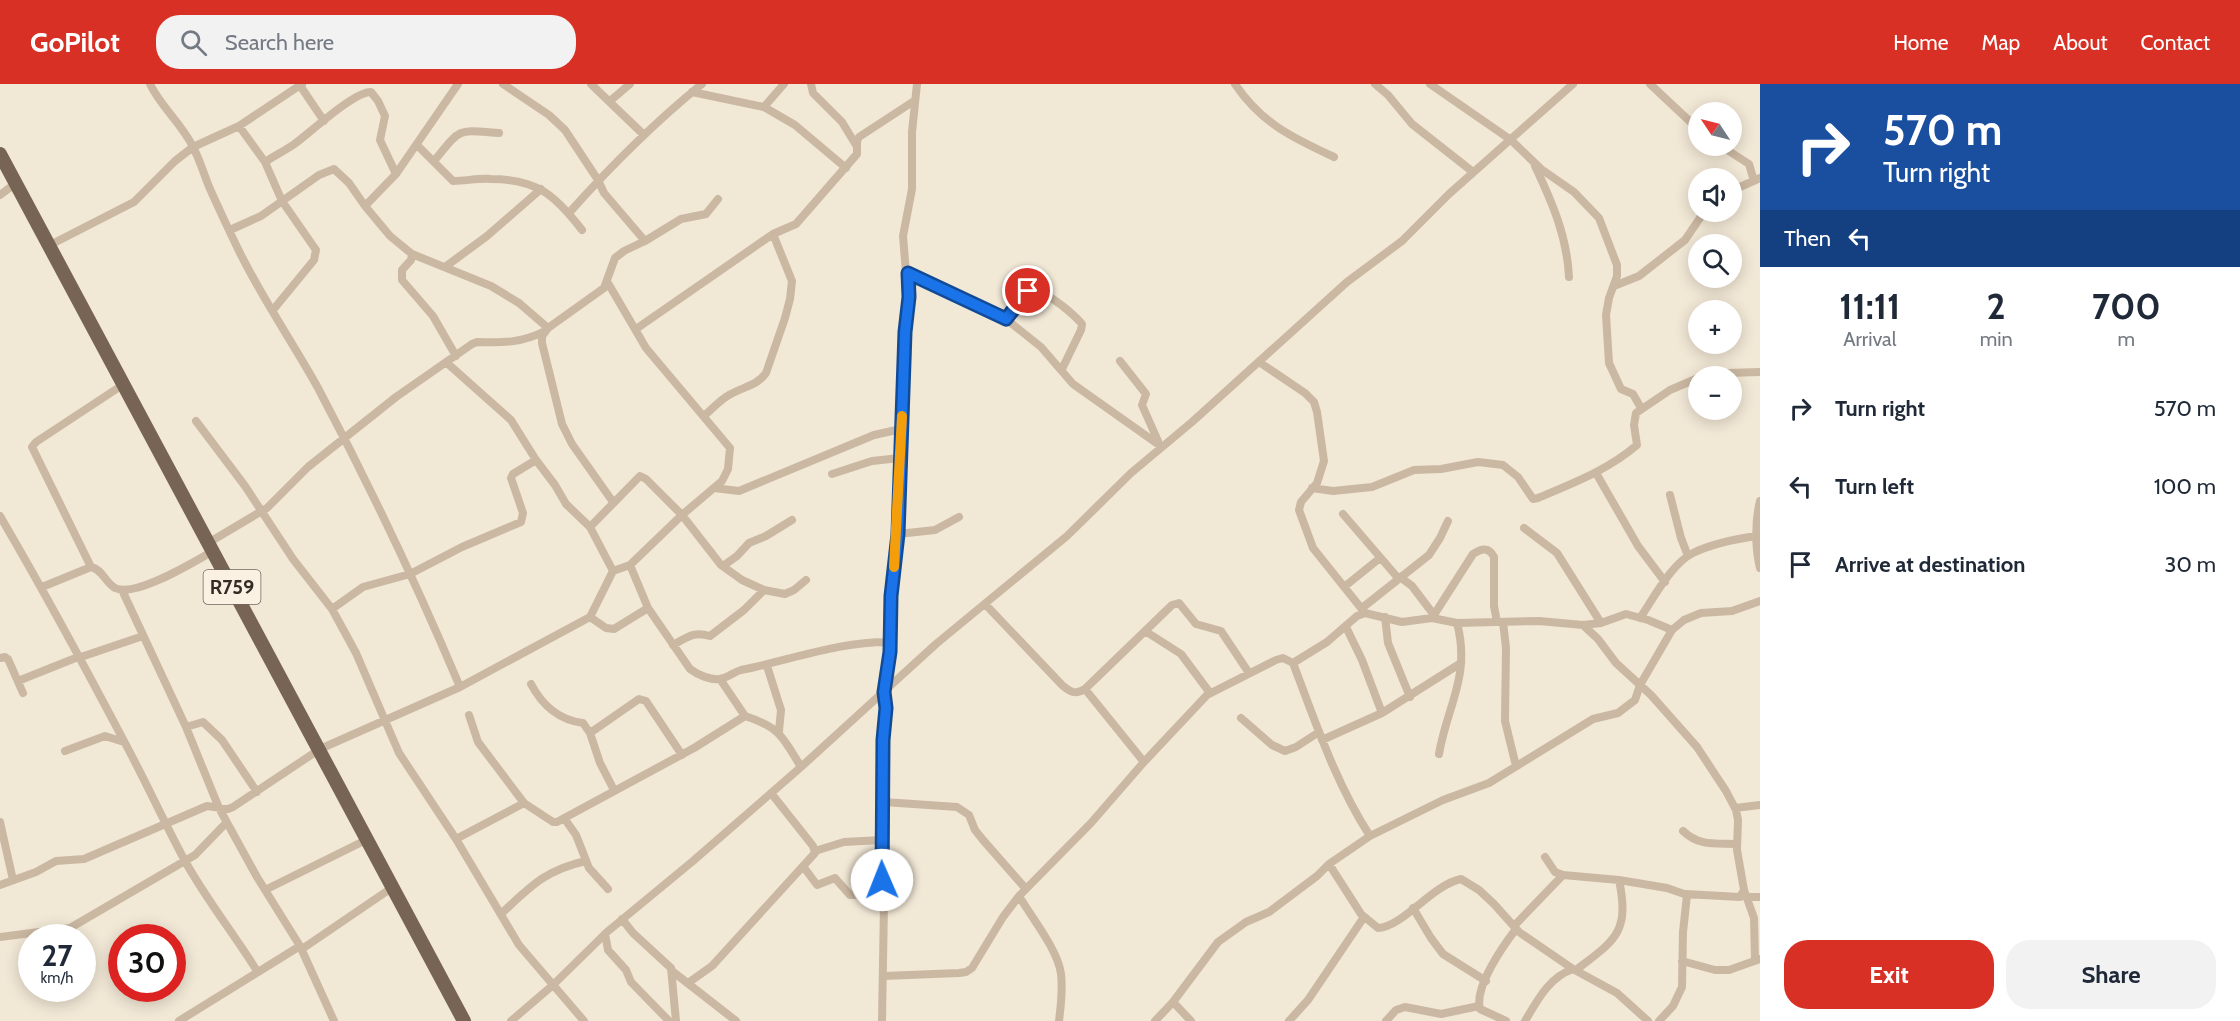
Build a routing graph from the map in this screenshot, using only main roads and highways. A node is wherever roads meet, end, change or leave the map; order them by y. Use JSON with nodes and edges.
{"nodes":[{"id":1,"x":0,"y":154,"type":"edge"},
{"id":2,"x":464,"y":1021,"type":"edge"}],
"edges":[{"from":1,"to":2,"type":"main road","number":"R759"}]}
